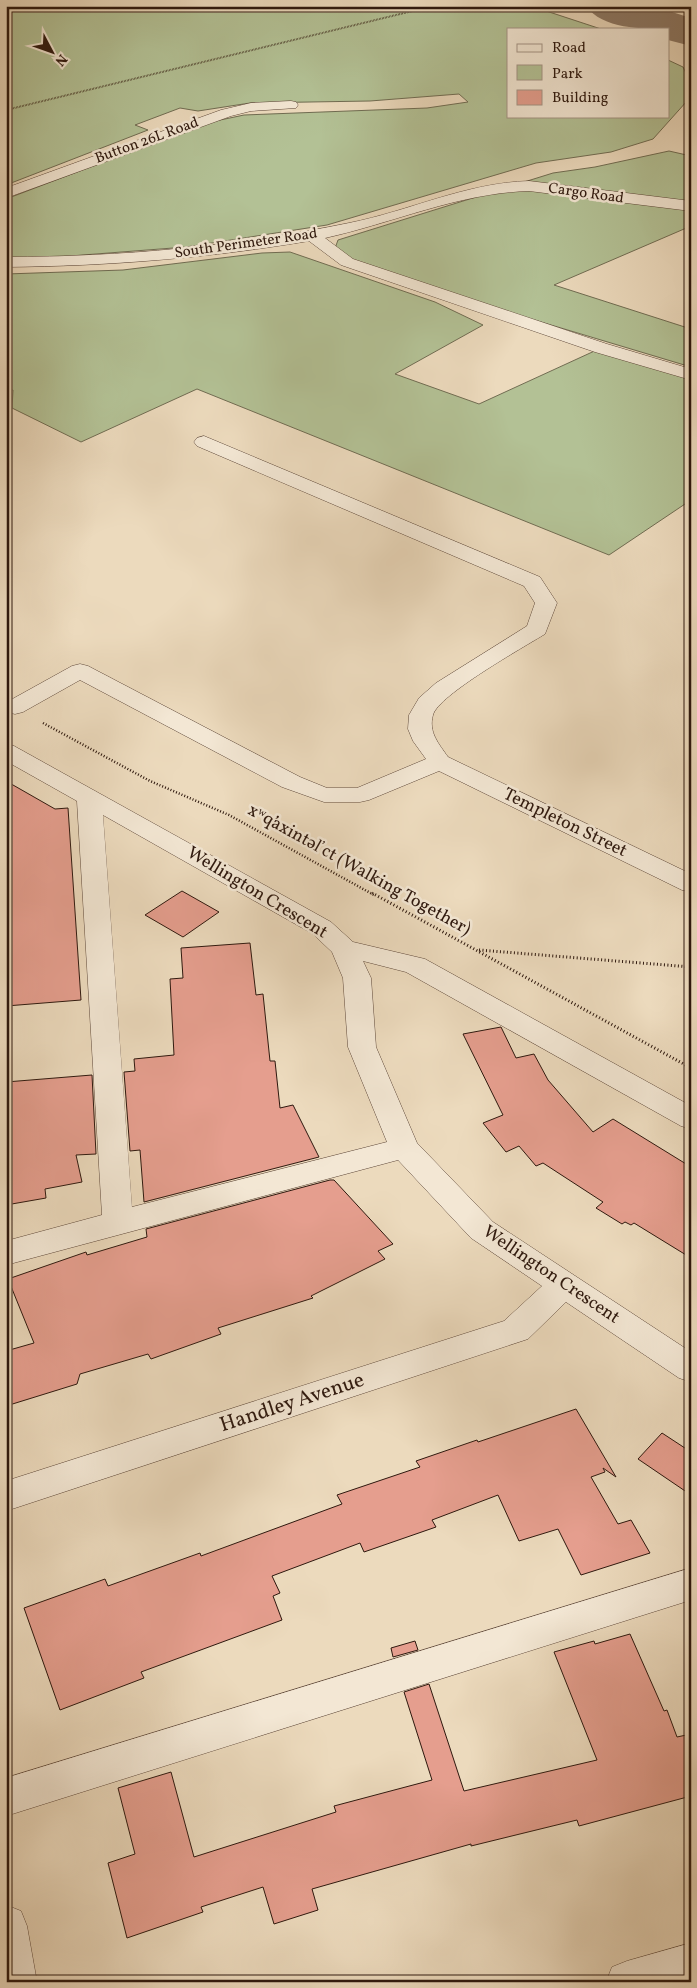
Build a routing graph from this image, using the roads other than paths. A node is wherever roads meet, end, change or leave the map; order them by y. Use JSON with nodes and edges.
{"nodes":[{"id":1,"x":292,"y":105,"type":"dead end"},
{"id":2,"x":481,"y":190,"type":"joint"},
{"id":3,"x":6,"y":193,"type":"edge"},
{"id":4,"x":691,"y":206,"type":"edge"},
{"id":5,"x":311,"y":235,"type":"junction"},
{"id":6,"x":6,"y":262,"type":"edge"},
{"id":7,"x":691,"y":376,"type":"edge"},
{"id":8,"x":204,"y":442,"type":"dead end"},
{"id":9,"x":14,"y":707,"type":"road end"},
{"id":10,"x":6,"y":751,"type":"edge"},
{"id":11,"x":440,"y":762,"type":"junction"},
{"id":12,"x":89,"y":796,"type":"junction"},
{"id":13,"x":691,"y":884,"type":"edge"},
{"id":14,"x":344,"y":948,"type":"junction"},
{"id":15,"x":691,"y":1119,"type":"edge"},
{"id":16,"x":404,"y":1148,"type":"junction"},
{"id":17,"x":118,"y":1222,"type":"junction"},
{"id":18,"x":6,"y":1253,"type":"edge"},
{"id":19,"x":562,"y":1285,"type":"junction"},
{"id":20,"x":691,"y":1369,"type":"edge"},
{"id":21,"x":6,"y":1496,"type":"edge"},
{"id":22,"x":691,"y":1584,"type":"edge"},
{"id":23,"x":6,"y":1797,"type":"edge"},
{"id":24,"x":6,"y":1926,"type":"edge"},
{"id":25,"x":691,"y":1964,"type":"edge"},
{"id":26,"x":16,"y":1982,"type":"edge"},
{"id":27,"x":626,"y":1982,"type":"edge"}],
"edges":[{"from":1,"to":3,"type":"street","name":"Button 26L Road"},
{"from":2,"to":4,"type":"street","name":"Cargo Road"},
{"from":2,"to":5,"type":"street","name":"South Perimeter Road"},
{"from":5,"to":6,"type":"street","name":"South Perimeter Road"},
{"from":5,"to":7,"type":"street"},
{"from":8,"to":11,"type":"street"},
{"from":9,"to":11,"type":"street"},
{"from":10,"to":12,"type":"street","name":"Wellington Crescent"},
{"from":11,"to":13,"type":"street","name":"Templeton Street"},
{"from":12,"to":14,"type":"street","name":"Wellington Crescent"},
{"from":12,"to":17,"type":"street"},
{"from":14,"to":15,"type":"street"},
{"from":14,"to":16,"type":"street","name":"Wellington Crescent"},
{"from":16,"to":17,"type":"street"},
{"from":16,"to":19,"type":"street","name":"Wellington Crescent"},
{"from":17,"to":18,"type":"street"},
{"from":19,"to":20,"type":"street","name":"Wellington Crescent"},
{"from":19,"to":21,"type":"street","name":"Handley Avenue"},
{"from":22,"to":23,"type":"street"},
{"from":24,"to":26,"type":"street"},
{"from":25,"to":27,"type":"street"}]}
